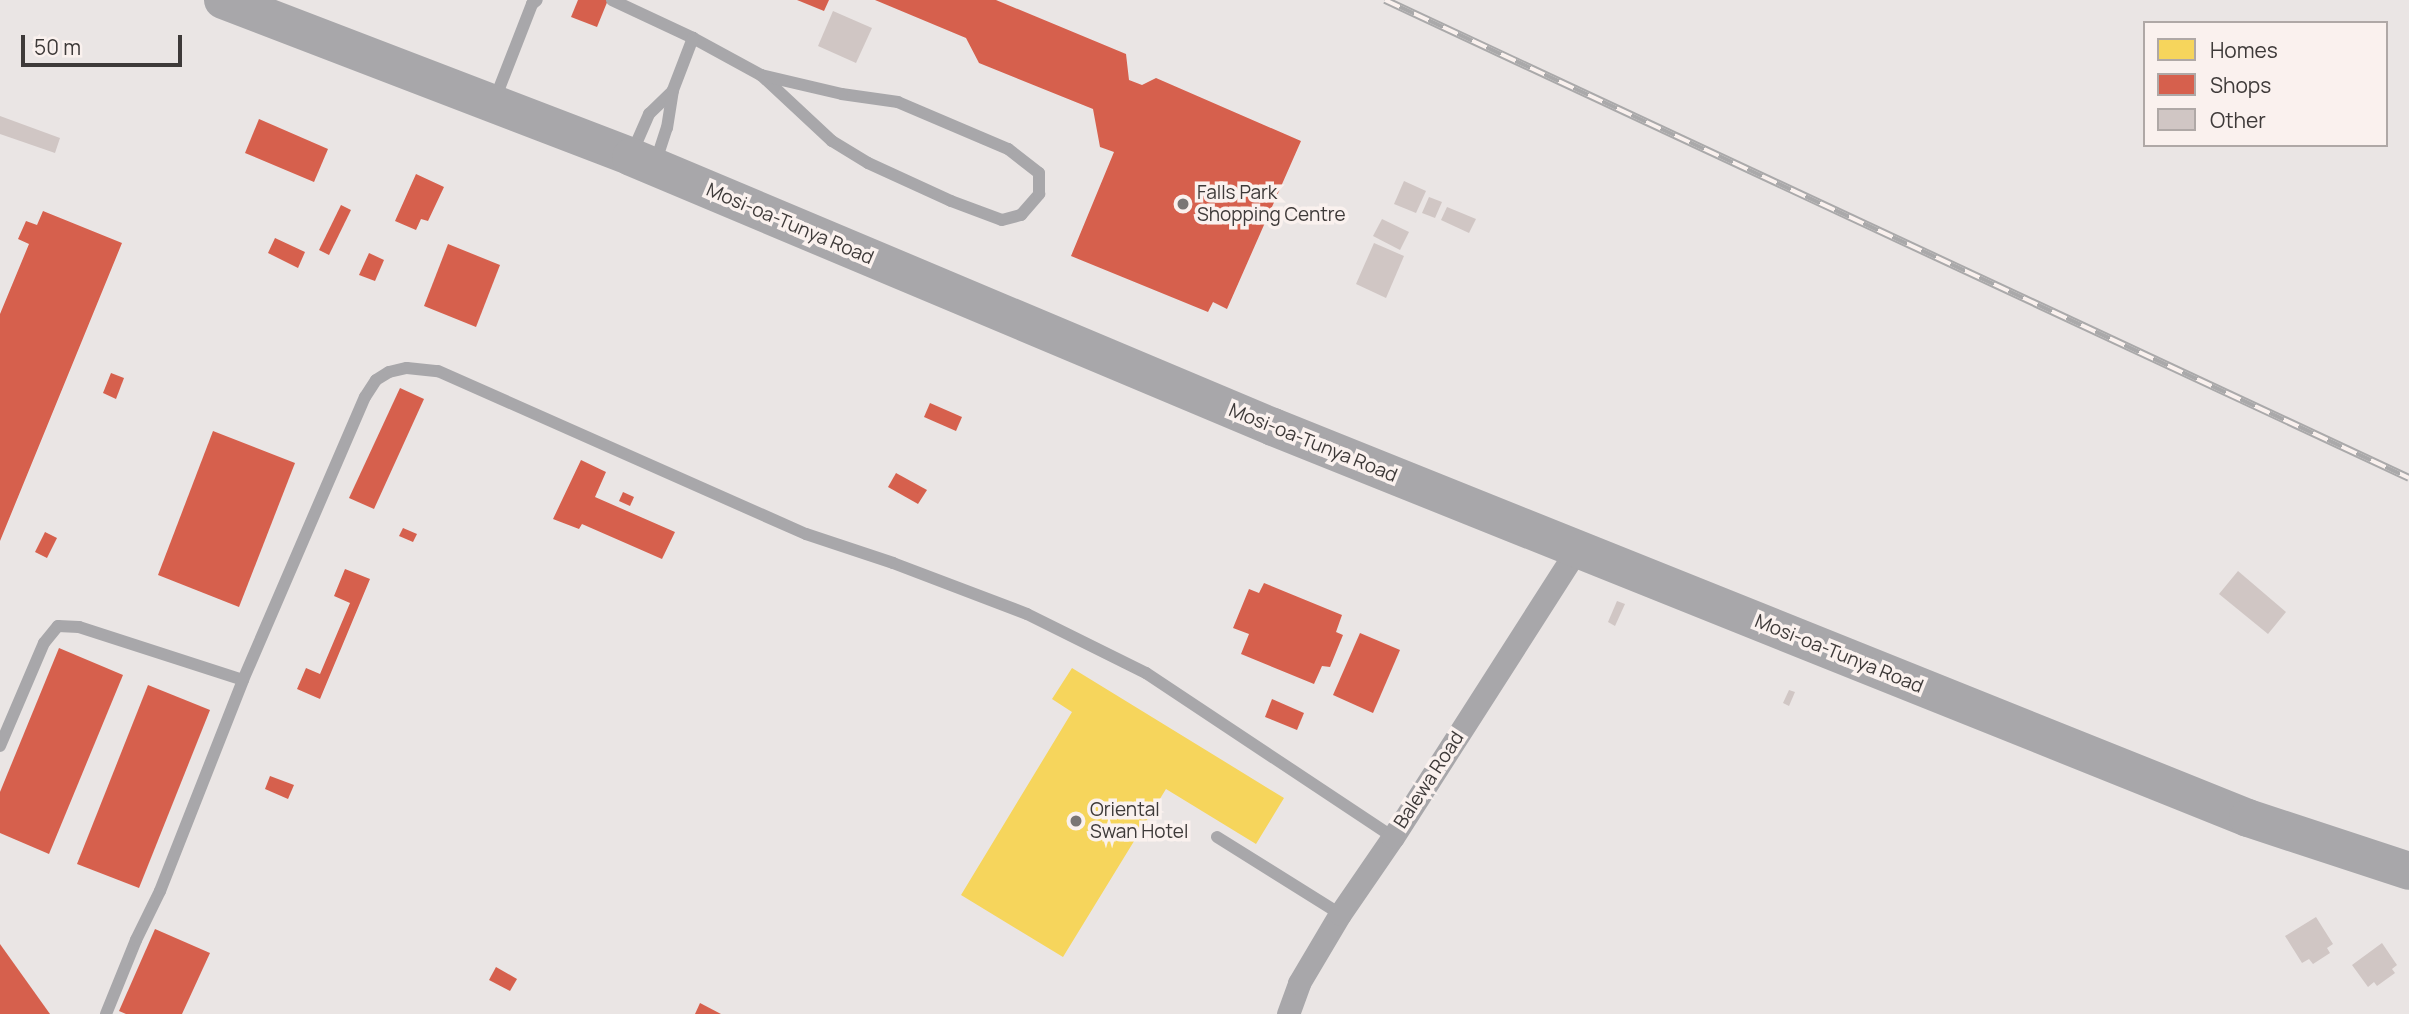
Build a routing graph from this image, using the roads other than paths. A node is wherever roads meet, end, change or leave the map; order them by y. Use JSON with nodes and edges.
{"nodes":[{"id":1,"x":223,"y":0,"type":"edge"},
{"id":2,"x":537,"y":0,"type":"edge"},
{"id":3,"x":612,"y":0,"type":"edge"},
{"id":4,"x":693,"y":38,"type":"junction"},
{"id":5,"x":761,"y":75,"type":"junction"},
{"id":6,"x":673,"y":90,"type":"junction"},
{"id":7,"x":494,"y":102,"type":"junction"},
{"id":8,"x":642,"y":162,"type":"junction"},
{"id":9,"x":1577,"y":549,"type":"junction"},
{"id":10,"x":243,"y":680,"type":"junction"},
{"id":11,"x":0,"y":746,"type":"edge"},
{"id":12,"x":1217,"y":837,"type":"dead end"},
{"id":13,"x":1393,"y":837,"type":"junction"},
{"id":14,"x":2409,"y":871,"type":"edge"},
{"id":15,"x":1339,"y":914,"type":"junction"},
{"id":16,"x":106,"y":1014,"type":"edge"},
{"id":17,"x":1289,"y":1014,"type":"edge"}],
"edges":[{"from":1,"to":7,"type":"highway","name":"Mosi-oa-Tunya Road"},
{"from":2,"to":7,"type":"lane"},
{"from":3,"to":4,"type":"lane"},
{"from":4,"to":5,"type":"lane"},
{"from":4,"to":6,"type":"lane"},
{"from":5,"to":5,"type":"lane"},
{"from":6,"to":8,"type":"lane"},
{"from":6,"to":8,"type":"lane"},
{"from":7,"to":8,"type":"highway","name":"Mosi-oa-Tunya Road"},
{"from":8,"to":9,"type":"highway","name":"Mosi-oa-Tunya Road"},
{"from":9,"to":13,"type":"street","name":"Balewa Road"},
{"from":9,"to":14,"type":"highway","name":"Mosi-oa-Tunya Road"},
{"from":10,"to":11,"type":"lane"},
{"from":10,"to":13,"type":"lane"},
{"from":10,"to":16,"type":"lane"},
{"from":12,"to":15,"type":"lane"},
{"from":13,"to":15,"type":"street","name":"Balewa Road"},
{"from":15,"to":17,"type":"street","name":"Balewa Road"}]}
